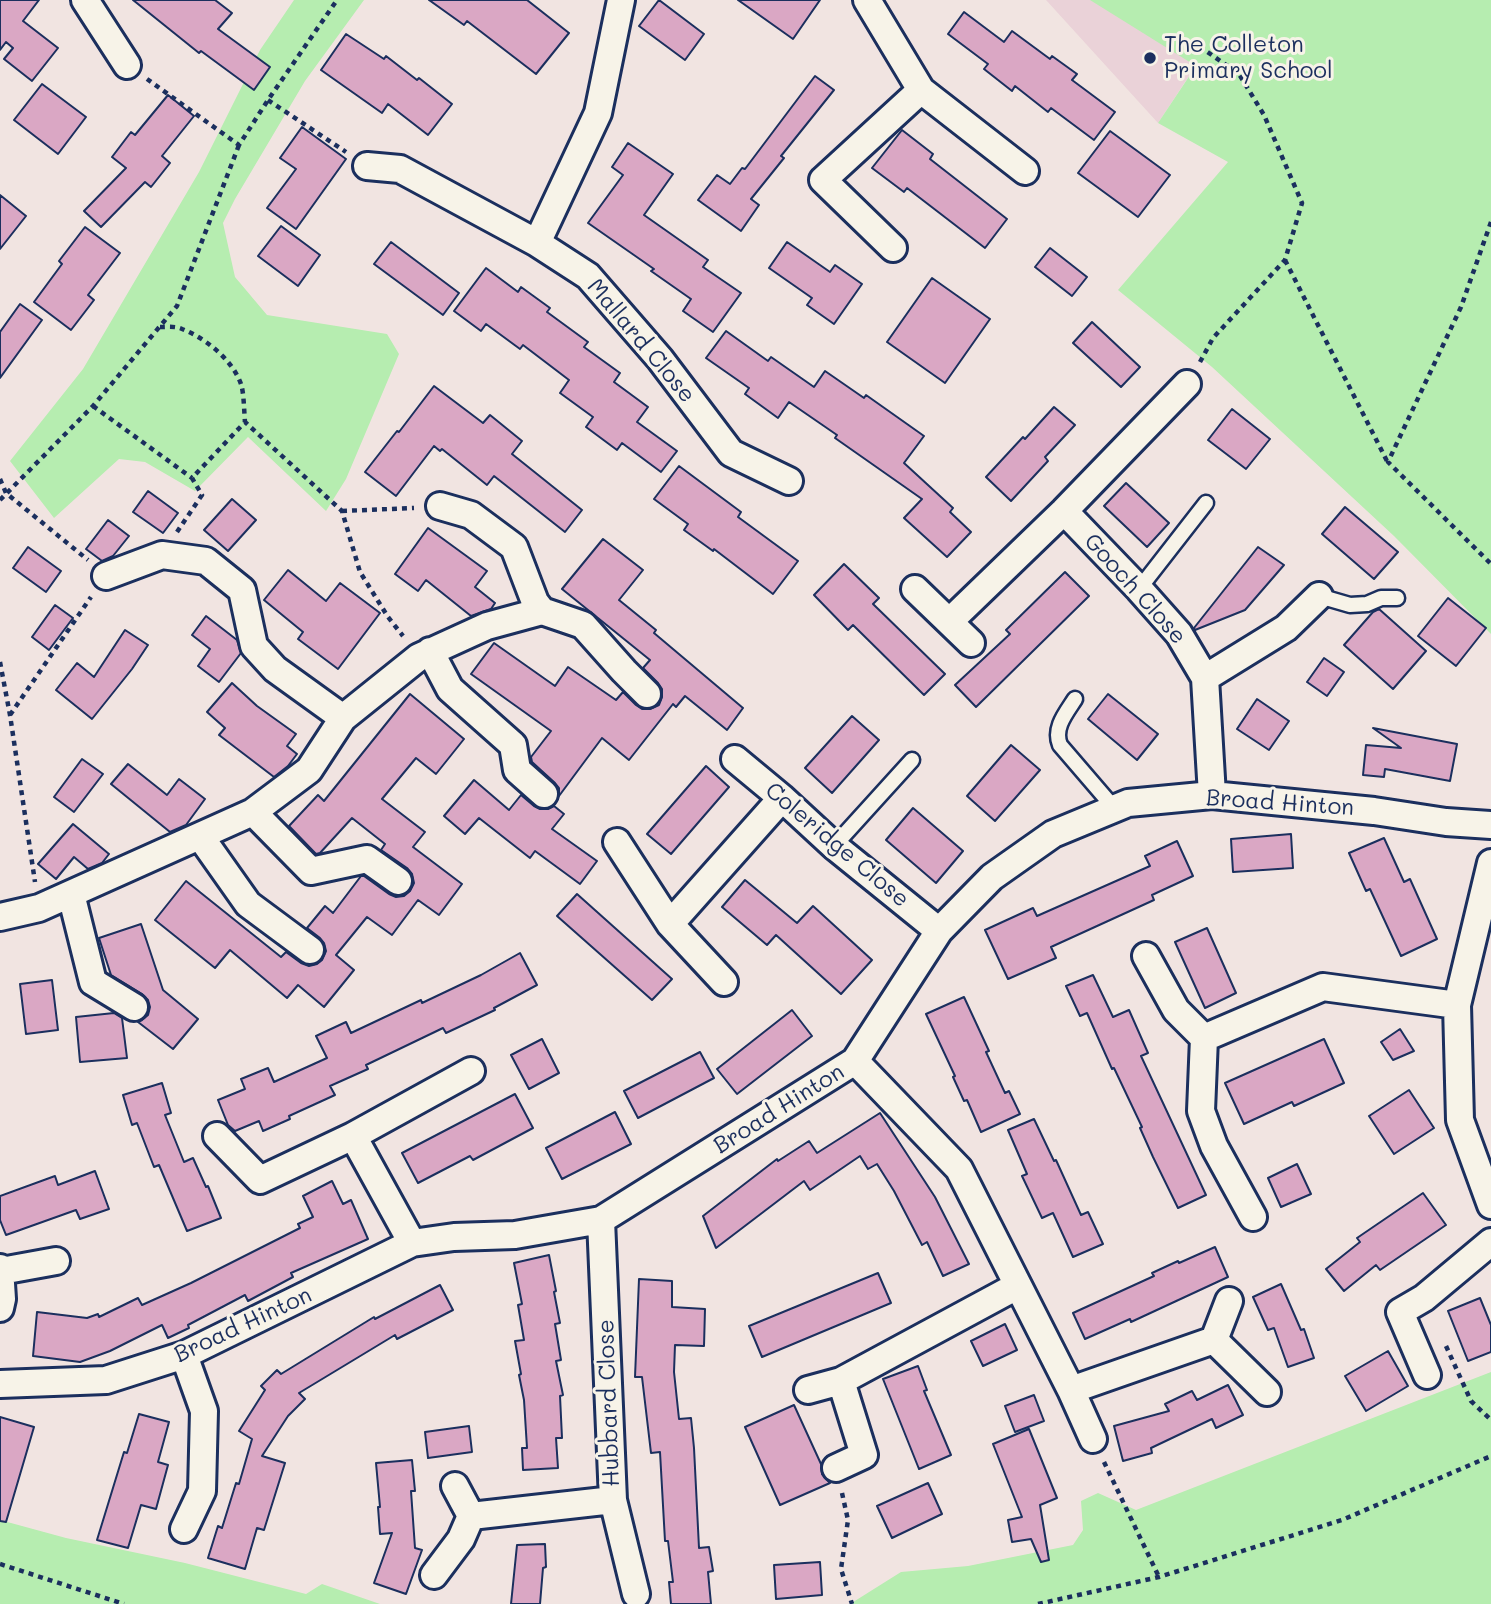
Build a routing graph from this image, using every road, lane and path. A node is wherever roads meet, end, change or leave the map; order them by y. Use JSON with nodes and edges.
{"nodes":[{"id":1,"x":85,"y":0,"type":"edge"},
{"id":2,"x":337,"y":0,"type":"edge"},
{"id":3,"x":621,"y":0,"type":"edge"},
{"id":4,"x":867,"y":0,"type":"edge"},
{"id":5,"x":1206,"y":51,"type":"dead end"},
{"id":6,"x":127,"y":65,"type":"joint"},
{"id":7,"x":921,"y":90,"type":"junction"},
{"id":8,"x":268,"y":100,"type":"junction"},
{"id":9,"x":239,"y":145,"type":"junction"},
{"id":10,"x":367,"y":166,"type":"joint"},
{"id":11,"x":1025,"y":171,"type":"dead end"},
{"id":12,"x":1491,"y":222,"type":"edge"},
{"id":13,"x":537,"y":243,"type":"junction"},
{"id":14,"x":894,"y":248,"type":"dead end"},
{"id":15,"x":1285,"y":260,"type":"junction"},
{"id":16,"x":160,"y":327,"type":"junction"},
{"id":17,"x":1213,"y":338,"type":"dead end"},
{"id":18,"x":1187,"y":384,"type":"dead end"},
{"id":19,"x":93,"y":406,"type":"junction"},
{"id":20,"x":246,"y":422,"type":"junction"},
{"id":21,"x":1388,"y":462,"type":"junction"},
{"id":22,"x":192,"y":478,"type":"junction"},
{"id":23,"x":0,"y":479,"type":"edge"},
{"id":24,"x":789,"y":481,"type":"dead end"},
{"id":25,"x":6,"y":494,"type":"junction"},
{"id":26,"x":0,"y":500,"type":"edge"},
{"id":27,"x":1206,"y":503,"type":"dead end"},
{"id":28,"x":440,"y":506,"type":"joint"},
{"id":29,"x":342,"y":511,"type":"junction"},
{"id":30,"x":1064,"y":511,"type":"junction"},
{"id":31,"x":162,"y":555,"type":"junction"},
{"id":32,"x":1491,"y":564,"type":"edge"},
{"id":33,"x":106,"y":576,"type":"junction"},
{"id":34,"x":915,"y":589,"type":"dead end"},
{"id":35,"x":1139,"y":589,"type":"junction"},
{"id":36,"x":1319,"y":596,"type":"joint"},
{"id":37,"x":1397,"y":598,"type":"dead end"},
{"id":38,"x":542,"y":611,"type":"junction"},
{"id":39,"x":950,"y":621,"type":"junction"},
{"id":40,"x":971,"y":643,"type":"dead end"},
{"id":41,"x":424,"y":654,"type":"junction"},
{"id":42,"x":0,"y":662,"type":"edge"},
{"id":43,"x":1205,"y":678,"type":"junction"},
{"id":44,"x":647,"y":694,"type":"dead end"},
{"id":45,"x":1075,"y":699,"type":"dead end"},
{"id":46,"x":10,"y":715,"type":"junction"},
{"id":47,"x":343,"y":718,"type":"junction"},
{"id":48,"x":735,"y":760,"type":"dead end"},
{"id":49,"x":912,"y":760,"type":"dead end"},
{"id":50,"x":544,"y":794,"type":"dead end"},
{"id":51,"x":1212,"y":795,"type":"junction"},
{"id":52,"x":782,"y":798,"type":"junction"},
{"id":53,"x":1115,"y":809,"type":"junction"},
{"id":54,"x":253,"y":812,"type":"junction"},
{"id":55,"x":1491,"y":825,"type":"edge"},
{"id":56,"x":201,"y":836,"type":"junction"},
{"id":57,"x":617,"y":842,"type":"dead end"},
{"id":58,"x":834,"y":846,"type":"junction"},
{"id":59,"x":1491,"y":863,"type":"edge"},
{"id":60,"x":398,"y":881,"type":"dead end"},
{"id":61,"x":71,"y":894,"type":"junction"},
{"id":62,"x":39,"y":908,"type":"junction"},
{"id":63,"x":0,"y":917,"type":"edge"},
{"id":64,"x":670,"y":924,"type":"junction"},
{"id":65,"x":939,"y":931,"type":"junction"},
{"id":66,"x":310,"y":950,"type":"dead end"},
{"id":67,"x":1146,"y":956,"type":"dead end"},
{"id":68,"x":724,"y":982,"type":"dead end"},
{"id":69,"x":1457,"y":1005,"type":"junction"},
{"id":70,"x":134,"y":1007,"type":"dead end"},
{"id":71,"x":1204,"y":1038,"type":"junction"},
{"id":72,"x":855,"y":1061,"type":"junction"},
{"id":73,"x":471,"y":1071,"type":"dead end"},
{"id":74,"x":217,"y":1136,"type":"dead end"},
{"id":75,"x":353,"y":1136,"type":"junction"},
{"id":76,"x":1491,"y":1205,"type":"edge"},
{"id":77,"x":1253,"y":1217,"type":"dead end"},
{"id":78,"x":601,"y":1220,"type":"junction"},
{"id":79,"x":1491,"y":1242,"type":"edge"},
{"id":80,"x":412,"y":1243,"type":"junction"},
{"id":81,"x":56,"y":1261,"type":"dead end"},
{"id":82,"x":1,"y":1270,"type":"edge"},
{"id":83,"x":1017,"y":1286,"type":"junction"},
{"id":84,"x":1229,"y":1301,"type":"dead end"},
{"id":85,"x":0,"y":1308,"type":"edge"},
{"id":86,"x":1214,"y":1340,"type":"junction"},
{"id":87,"x":1445,"y":1342,"type":"dead end"},
{"id":88,"x":184,"y":1355,"type":"junction"},
{"id":89,"x":1427,"y":1375,"type":"dead end"},
{"id":90,"x":841,"y":1381,"type":"junction"},
{"id":91,"x":0,"y":1384,"type":"edge"},
{"id":92,"x":808,"y":1390,"type":"dead end"},
{"id":93,"x":1072,"y":1390,"type":"junction"},
{"id":94,"x":1266,"y":1392,"type":"dead end"},
{"id":95,"x":1491,"y":1420,"type":"edge"},
{"id":96,"x":1093,"y":1439,"type":"joint"},
{"id":97,"x":1491,"y":1456,"type":"edge"},
{"id":98,"x":836,"y":1468,"type":"joint"},
{"id":99,"x":455,"y":1486,"type":"dead end"},
{"id":100,"x":613,"y":1500,"type":"junction"},
{"id":101,"x":471,"y":1516,"type":"junction"},
{"id":102,"x":184,"y":1529,"type":"dead end"},
{"id":103,"x":0,"y":1564,"type":"edge"},
{"id":104,"x":434,"y":1575,"type":"dead end"},
{"id":105,"x":1159,"y":1577,"type":"junction"},
{"id":106,"x":636,"y":1594,"type":"dead end"},
{"id":107,"x":124,"y":1604,"type":"edge"},
{"id":108,"x":852,"y":1604,"type":"edge"},
{"id":109,"x":1038,"y":1604,"type":"edge"}],
"edges":[{"from":1,"to":6,"type":"street"},
{"from":2,"to":8,"type":"path"},
{"from":3,"to":13,"type":"street"},
{"from":4,"to":7,"type":"street"},
{"from":5,"to":15,"type":"path"},
{"from":6,"to":9,"type":"path"},
{"from":7,"to":11,"type":"street"},
{"from":7,"to":14,"type":"street"},
{"from":8,"to":9,"type":"path"},
{"from":8,"to":10,"type":"path"},
{"from":9,"to":16,"type":"path"},
{"from":10,"to":13,"type":"street","name":"Mallard Close"},
{"from":12,"to":21,"type":"path"},
{"from":13,"to":24,"type":"street","name":"Mallard Close"},
{"from":15,"to":17,"type":"path"},
{"from":15,"to":21,"type":"path"},
{"from":16,"to":19,"type":"path"},
{"from":16,"to":20,"type":"path"},
{"from":18,"to":30,"type":"street"},
{"from":19,"to":22,"type":"path"},
{"from":19,"to":25,"type":"path"},
{"from":20,"to":22,"type":"path"},
{"from":20,"to":29,"type":"path"},
{"from":21,"to":32,"type":"path"},
{"from":22,"to":31,"type":"path"},
{"from":23,"to":25,"type":"path"},
{"from":25,"to":26,"type":"path"},
{"from":25,"to":33,"type":"path"},
{"from":27,"to":35,"type":"lane"},
{"from":28,"to":29,"type":"path"},
{"from":28,"to":38,"type":"street"},
{"from":29,"to":41,"type":"path"},
{"from":30,"to":35,"type":"street","name":"Gooch Close"},
{"from":30,"to":39,"type":"street"},
{"from":31,"to":33,"type":"street"},
{"from":31,"to":47,"type":"street"},
{"from":33,"to":46,"type":"path"},
{"from":34,"to":39,"type":"street"},
{"from":35,"to":43,"type":"street","name":"Gooch Close"},
{"from":36,"to":37,"type":"lane"},
{"from":36,"to":43,"type":"street"},
{"from":38,"to":41,"type":"street"},
{"from":38,"to":44,"type":"street"},
{"from":39,"to":40,"type":"street"},
{"from":41,"to":47,"type":"street"},
{"from":41,"to":50,"type":"street"},
{"from":42,"to":46,"type":"path"},
{"from":43,"to":51,"type":"street","name":"Gooch Close"},
{"from":45,"to":53,"type":"lane"},
{"from":46,"to":62,"type":"path"},
{"from":47,"to":54,"type":"street"},
{"from":48,"to":52,"type":"street","name":"Coleridge Close"},
{"from":49,"to":58,"type":"lane"},
{"from":51,"to":53,"type":"street","name":"Broad Hinton"},
{"from":51,"to":55,"type":"street","name":"Broad Hinton"},
{"from":52,"to":58,"type":"street","name":"Coleridge Close"},
{"from":52,"to":64,"type":"street"},
{"from":53,"to":65,"type":"street","name":"Broad Hinton"},
{"from":54,"to":56,"type":"street"},
{"from":54,"to":60,"type":"street"},
{"from":56,"to":61,"type":"street"},
{"from":56,"to":66,"type":"street"},
{"from":57,"to":64,"type":"street"},
{"from":58,"to":65,"type":"street","name":"Coleridge Close"},
{"from":59,"to":69,"type":"street"},
{"from":61,"to":62,"type":"street"},
{"from":61,"to":70,"type":"street"},
{"from":62,"to":63,"type":"street"},
{"from":64,"to":68,"type":"street"},
{"from":65,"to":72,"type":"street","name":"Broad Hinton"},
{"from":67,"to":71,"type":"street"},
{"from":69,"to":71,"type":"street"},
{"from":69,"to":76,"type":"street"},
{"from":71,"to":77,"type":"street"},
{"from":72,"to":78,"type":"street","name":"Broad Hinton"},
{"from":72,"to":83,"type":"street"},
{"from":73,"to":75,"type":"street"},
{"from":74,"to":75,"type":"street"},
{"from":75,"to":80,"type":"street"},
{"from":78,"to":80,"type":"street","name":"Broad Hinton"},
{"from":78,"to":100,"type":"street","name":"Hubbard Close"},
{"from":79,"to":89,"type":"street"},
{"from":80,"to":88,"type":"street","name":"Broad Hinton"},
{"from":81,"to":82,"type":"street"},
{"from":82,"to":85,"type":"street"},
{"from":83,"to":90,"type":"street"},
{"from":83,"to":93,"type":"street"},
{"from":84,"to":86,"type":"street"},
{"from":86,"to":93,"type":"street"},
{"from":86,"to":94,"type":"street"},
{"from":87,"to":95,"type":"path"},
{"from":88,"to":91,"type":"street","name":"Broad Hinton"},
{"from":88,"to":102,"type":"street"},
{"from":90,"to":92,"type":"street"},
{"from":90,"to":98,"type":"street"},
{"from":93,"to":96,"type":"street"},
{"from":96,"to":105,"type":"path"},
{"from":97,"to":105,"type":"path"},
{"from":98,"to":108,"type":"path"},
{"from":99,"to":101,"type":"street"},
{"from":100,"to":101,"type":"street","name":"Hubbard Close"},
{"from":100,"to":106,"type":"street"},
{"from":101,"to":104,"type":"street"},
{"from":103,"to":107,"type":"path"},
{"from":105,"to":109,"type":"path"}]}
